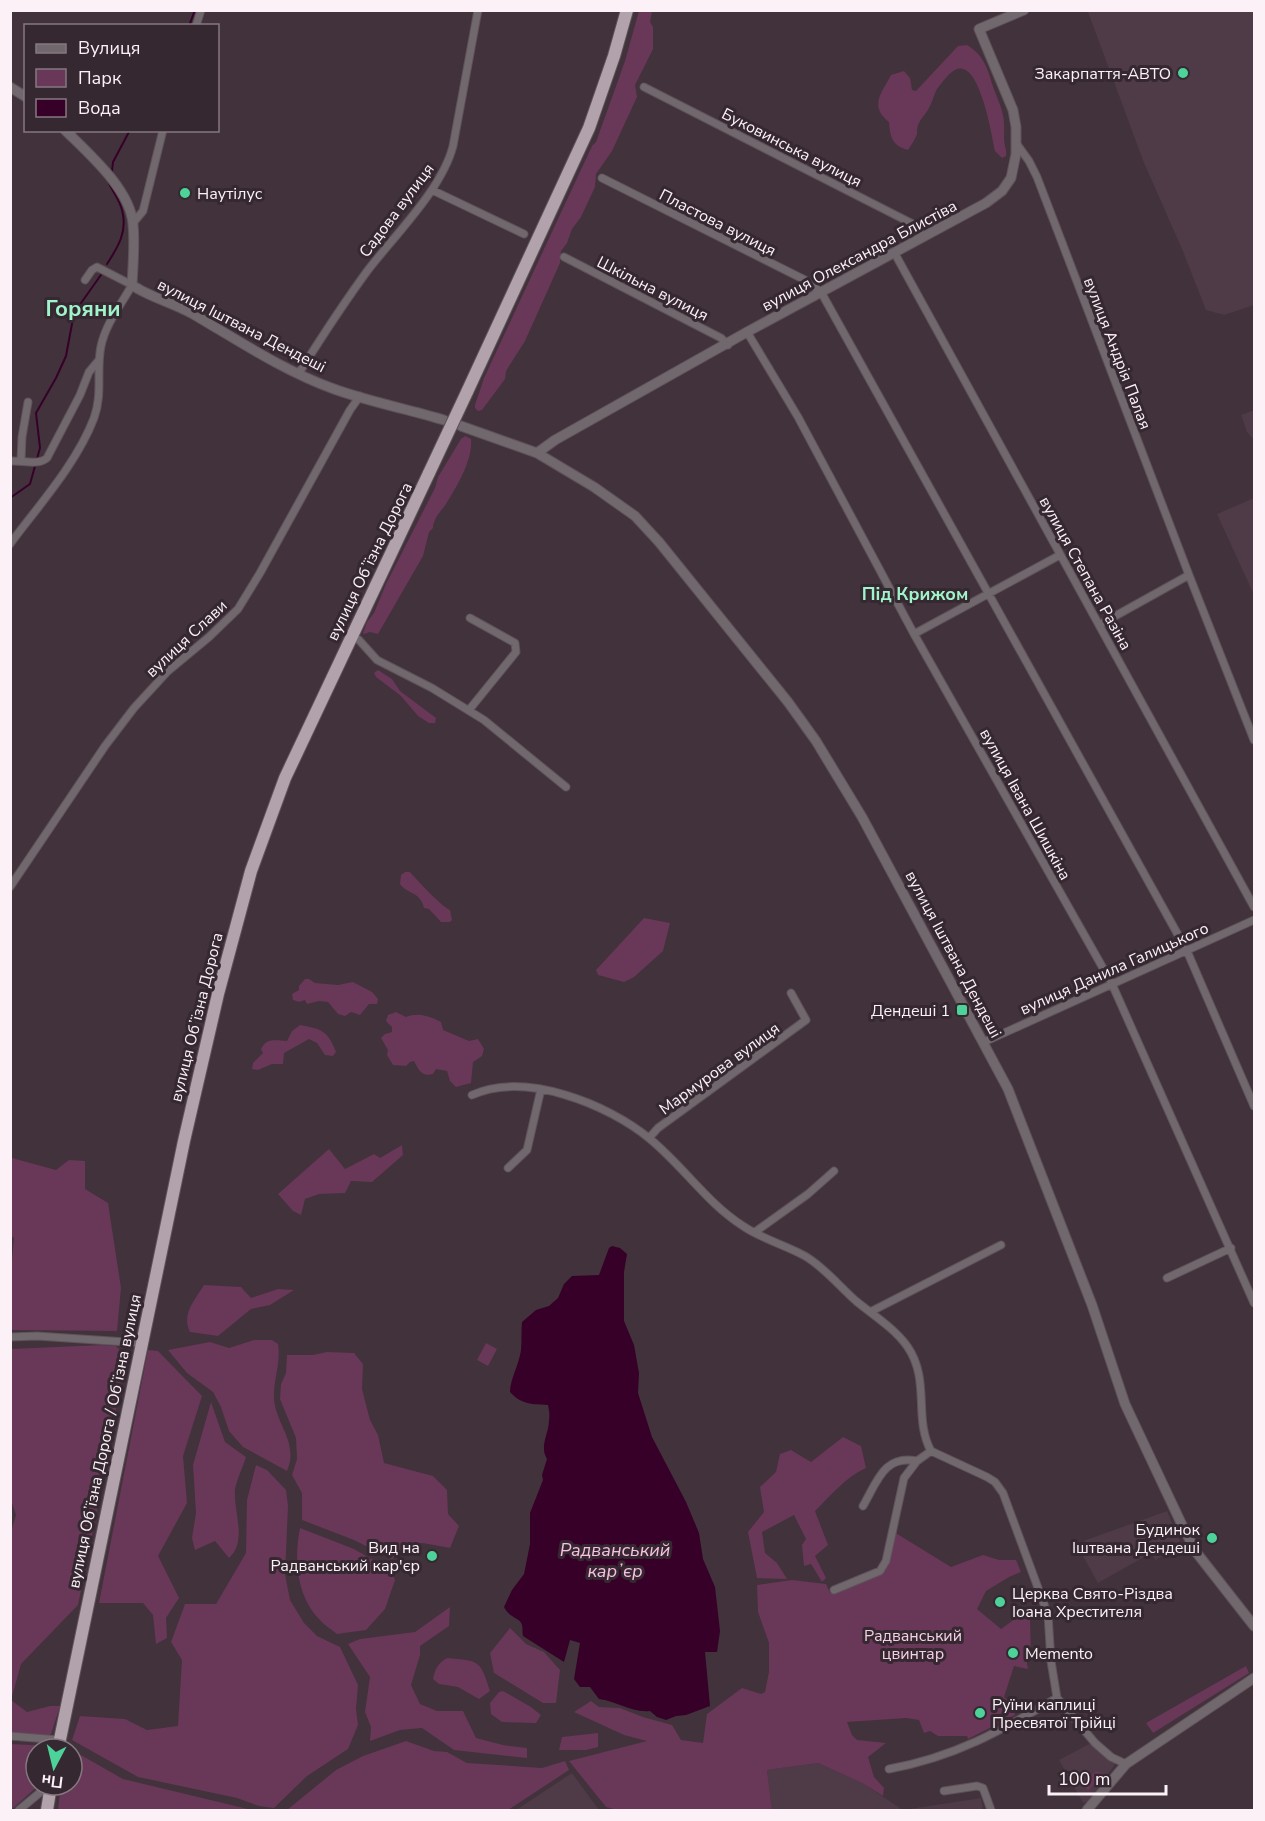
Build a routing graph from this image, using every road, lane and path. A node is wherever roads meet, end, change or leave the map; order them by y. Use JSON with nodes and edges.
{"nodes":[{"id":1,"x":478,"y":10,"type":"edge"},
{"id":2,"x":627,"y":10,"type":"edge"},
{"id":3,"x":1024,"y":10,"type":"edge"},
{"id":4,"x":10,"y":87,"type":"edge"},
{"id":5,"x":644,"y":87,"type":"dead end"},
{"id":6,"x":24,"y":96,"type":"edge"},
{"id":7,"x":67,"y":132,"type":"edge"},
{"id":8,"x":163,"y":132,"type":"edge"},
{"id":9,"x":1016,"y":143,"type":"junction"},
{"id":10,"x":602,"y":178,"type":"dead end"},
{"id":11,"x":432,"y":190,"type":"junction"},
{"id":12,"x":133,"y":223,"type":"junction"},
{"id":13,"x":524,"y":234,"type":"dead end"},
{"id":14,"x":922,"y":237,"type":"junction"},
{"id":15,"x":894,"y":252,"type":"junction"},
{"id":16,"x":564,"y":257,"type":"dead end"},
{"id":17,"x":85,"y":280,"type":"dead end"},
{"id":18,"x":132,"y":285,"type":"junction"},
{"id":19,"x":821,"y":292,"type":"junction"},
{"id":20,"x":747,"y":332,"type":"junction"},
{"id":21,"x":728,"y":345,"type":"junction"},
{"id":22,"x":99,"y":360,"type":"junction"},
{"id":23,"x":299,"y":373,"type":"junction"},
{"id":24,"x":360,"y":396,"type":"junction"},
{"id":25,"x":28,"y":402,"type":"dead end"},
{"id":26,"x":444,"y":420,"type":"dead end"},
{"id":27,"x":462,"y":426,"type":"dead end"},
{"id":28,"x":537,"y":453,"type":"junction"},
{"id":29,"x":21,"y":460,"type":"junction"},
{"id":30,"x":10,"y":461,"type":"edge"},
{"id":31,"x":10,"y":544,"type":"edge"},
{"id":32,"x":1060,"y":555,"type":"junction"},
{"id":33,"x":1189,"y":575,"type":"junction"},
{"id":34,"x":988,"y":595,"type":"junction"},
{"id":35,"x":470,"y":618,"type":"dead end"},
{"id":36,"x":1099,"y":625,"type":"junction"},
{"id":37,"x":914,"y":634,"type":"junction"},
{"id":38,"x":351,"y":635,"type":"junction"},
{"id":39,"x":469,"y":710,"type":"junction"},
{"id":40,"x":1254,"y":740,"type":"edge"},
{"id":41,"x":566,"y":787,"type":"dead end"},
{"id":42,"x":10,"y":886,"type":"edge"},
{"id":43,"x":1254,"y":907,"type":"edge"},
{"id":44,"x":1254,"y":920,"type":"edge"},
{"id":45,"x":1187,"y":951,"type":"junction"},
{"id":46,"x":1112,"y":984,"type":"junction"},
{"id":47,"x":791,"y":993,"type":"dead end"},
{"id":48,"x":984,"y":1042,"type":"junction"},
{"id":49,"x":541,"y":1089,"type":"junction"},
{"id":50,"x":472,"y":1095,"type":"dead end"},
{"id":51,"x":1254,"y":1106,"type":"edge"},
{"id":52,"x":649,"y":1138,"type":"junction"},
{"id":53,"x":184,"y":1141,"type":"joint"},
{"id":54,"x":508,"y":1168,"type":"dead end"},
{"id":55,"x":834,"y":1172,"type":"dead end"},
{"id":56,"x":754,"y":1232,"type":"junction"},
{"id":57,"x":1001,"y":1245,"type":"dead end"},
{"id":58,"x":1231,"y":1248,"type":"junction"},
{"id":59,"x":1167,"y":1278,"type":"dead end"},
{"id":60,"x":1254,"y":1303,"type":"edge"},
{"id":61,"x":870,"y":1312,"type":"junction"},
{"id":62,"x":10,"y":1337,"type":"edge"},
{"id":63,"x":141,"y":1343,"type":"junction"},
{"id":64,"x":930,"y":1451,"type":"junction"},
{"id":65,"x":917,"y":1461,"type":"junction"},
{"id":66,"x":863,"y":1506,"type":"dead end"},
{"id":67,"x":834,"y":1590,"type":"dead end"},
{"id":68,"x":1254,"y":1626,"type":"edge"},
{"id":69,"x":1254,"y":1678,"type":"edge"},
{"id":70,"x":1056,"y":1698,"type":"junction"},
{"id":71,"x":60,"y":1737,"type":"edge"},
{"id":72,"x":1126,"y":1764,"type":"junction"},
{"id":73,"x":889,"y":1769,"type":"dead end"},
{"id":74,"x":944,"y":1791,"type":"dead end"},
{"id":75,"x":35,"y":1797,"type":"edge"},
{"id":76,"x":19,"y":1810,"type":"edge"},
{"id":77,"x":991,"y":1810,"type":"edge"},
{"id":78,"x":1087,"y":1810,"type":"edge"}],
"edges":[{"from":1,"to":11,"type":"street","name":"Садова вулиця"},
{"from":2,"to":38,"type":"highway","name":"вулиця Обʼїзна Дорога","bridge":true},
{"from":3,"to":9,"type":"street","name":"вулиця Олександра Блистіва"},
{"from":4,"to":6,"type":"street"},
{"from":5,"to":14,"type":"street","name":"Буковинська вулиця"},
{"from":7,"to":12,"type":"street"},
{"from":8,"to":12,"type":"street"},
{"from":9,"to":14,"type":"street","name":"вулиця Олександра Блистіва"},
{"from":9,"to":33,"type":"street","name":"вулиця Андрія Палая"},
{"from":10,"to":19,"type":"street","name":"Пластова вулиця"},
{"from":11,"to":13,"type":"street"},
{"from":11,"to":23,"type":"street","name":"Садова вулиця"},
{"from":12,"to":18,"type":"street"},
{"from":14,"to":15,"type":"street","name":"вулиця Олександра Блистіва"},
{"from":15,"to":19,"type":"street","name":"вулиця Олександра Блистіва"},
{"from":15,"to":32,"type":"street","name":"вулиця Степана Разіна"},
{"from":16,"to":21,"type":"street","name":"Шкільна вулиця"},
{"from":17,"to":18,"type":"street"},
{"from":18,"to":22,"type":"street"},
{"from":18,"to":23,"type":"street","name":"вулиця Іштвана Дендеші"},
{"from":19,"to":20,"type":"street","name":"вулиця Олександра Блистіва"},
{"from":19,"to":34,"type":"street"},
{"from":20,"to":21,"type":"street","name":"вулиця Олександра Блистіва"},
{"from":20,"to":37,"type":"street","name":"вулиця Івана Шишкіна"},
{"from":21,"to":28,"type":"street","name":"вулиця Олександра Блистіва"},
{"from":22,"to":29,"type":"street"},
{"from":22,"to":31,"type":"street"},
{"from":23,"to":24,"type":"street","name":"вулиця Іштвана Дендеші"},
{"from":24,"to":26,"type":"street","name":"вулиця Іштвана Дендеші"},
{"from":24,"to":42,"type":"street","name":"вулиця Слави"},
{"from":25,"to":29,"type":"street"},
{"from":27,"to":28,"type":"street","name":"вулиця Іштвана Дендеші"},
{"from":28,"to":48,"type":"street","name":"вулиця Іштвана Дендеші"},
{"from":29,"to":30,"type":"street"},
{"from":32,"to":34,"type":"street"},
{"from":32,"to":36,"type":"street","name":"вулиця Степана Разіна"},
{"from":33,"to":36,"type":"street"},
{"from":33,"to":40,"type":"street","name":"вулиця Андрія Палая"},
{"from":34,"to":37,"type":"street"},
{"from":34,"to":45,"type":"street"},
{"from":35,"to":39,"type":"street"},
{"from":36,"to":43,"type":"street","name":"вулиця Степана Разіна"},
{"from":37,"to":46,"type":"street","name":"вулиця Івана Шишкіна"},
{"from":38,"to":39,"type":"street"},
{"from":38,"to":53,"type":"highway","name":"вулиця Обʼїзна Дорога"},
{"from":39,"to":41,"type":"street"},
{"from":44,"to":45,"type":"street","name":"вулиця Данила Галицького"},
{"from":45,"to":46,"type":"street","name":"вулиця Данила Галицького"},
{"from":45,"to":51,"type":"street"},
{"from":46,"to":48,"type":"street","name":"вулиця Данила Галицького"},
{"from":46,"to":58,"type":"street","name":"вулиця Івана Шишкіна"},
{"from":47,"to":52,"type":"street","name":"Мармурова вулиця"},
{"from":48,"to":68,"type":"street","name":"вулиця Іштвана Дендеші"},
{"from":49,"to":50,"type":"street"},
{"from":49,"to":52,"type":"street"},
{"from":49,"to":54,"type":"street"},
{"from":52,"to":56,"type":"street"},
{"from":53,"to":63,"type":"highway","name":"вулиця Обʼїзна Дорога / Обʼїзна вулиця"},
{"from":55,"to":56,"type":"street"},
{"from":56,"to":61,"type":"street"},
{"from":57,"to":61,"type":"street"},
{"from":58,"to":59,"type":"street"},
{"from":58,"to":60,"type":"street","name":"вулиця Івана Шишкіна"},
{"from":61,"to":64,"type":"street"},
{"from":62,"to":63,"type":"street"},
{"from":63,"to":71,"type":"highway","name":"вулиця Обʼїзна Дорога / Обʼїзна вулиця"},
{"from":64,"to":65,"type":"street"},
{"from":64,"to":70,"type":"street"},
{"from":65,"to":66,"type":"street"},
{"from":65,"to":67,"type":"street"},
{"from":69,"to":72,"type":"street"},
{"from":70,"to":72,"type":"street"},
{"from":70,"to":73,"type":"street"},
{"from":72,"to":78,"type":"street"},
{"from":74,"to":77,"type":"street"},
{"from":75,"to":76,"type":"street"}]}
